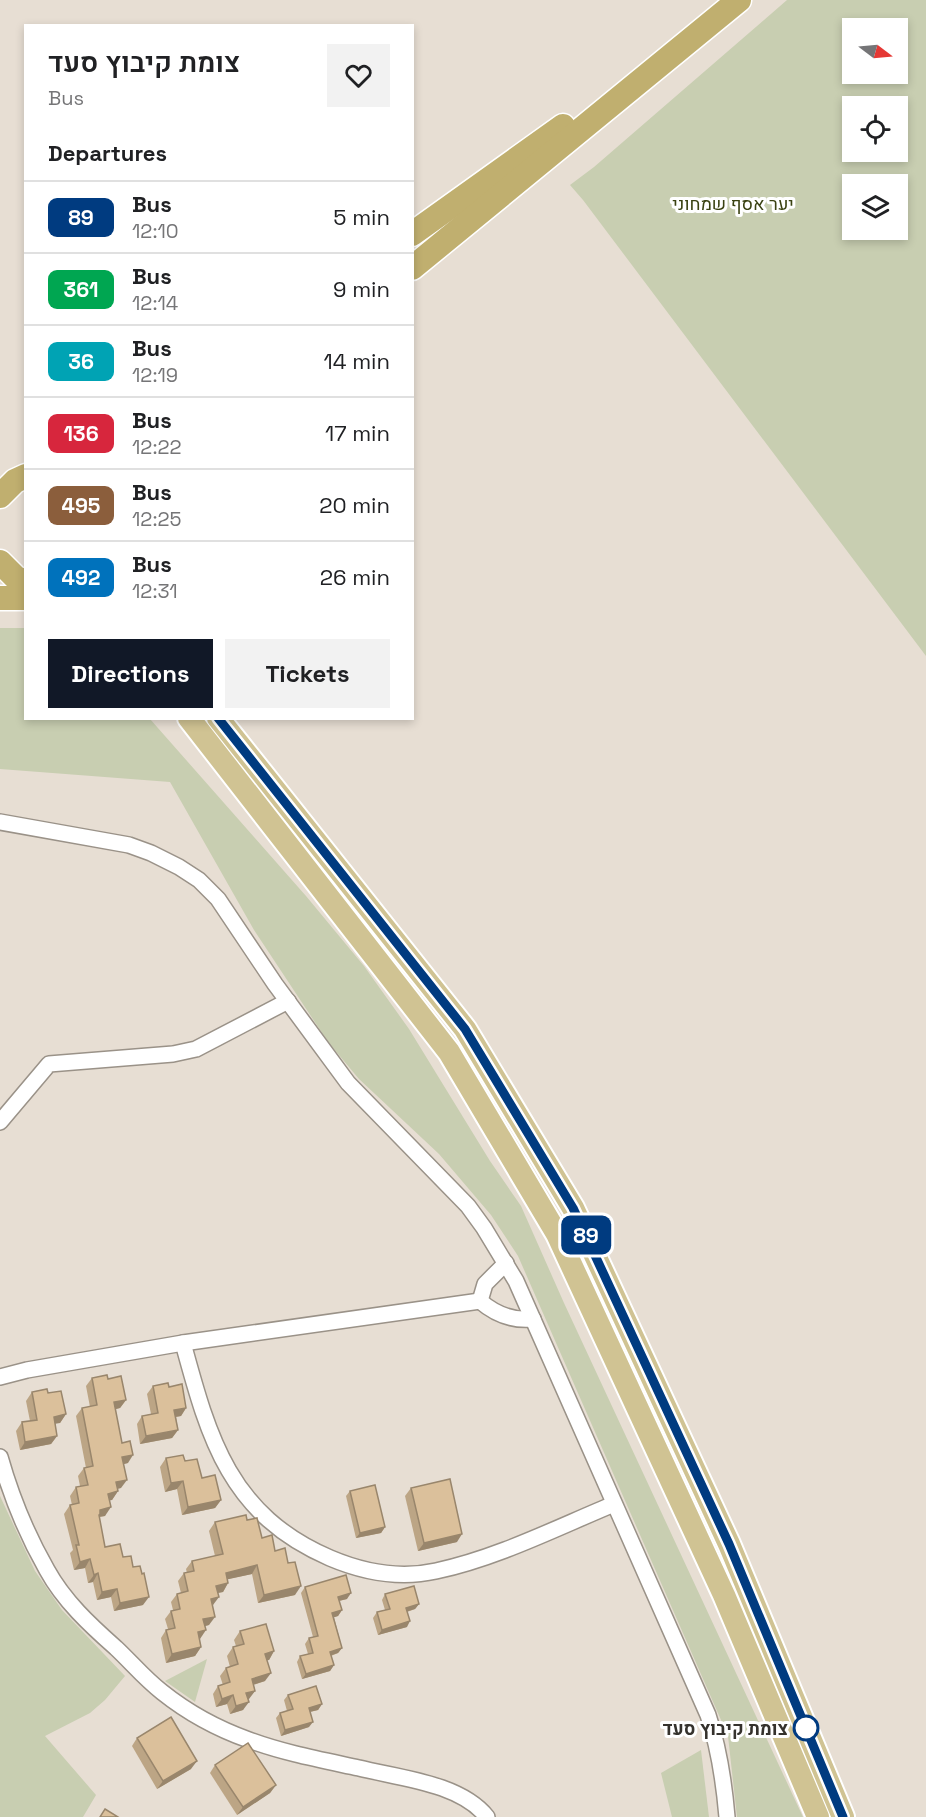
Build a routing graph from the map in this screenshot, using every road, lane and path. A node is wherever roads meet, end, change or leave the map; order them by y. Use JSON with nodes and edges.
{"nodes":[{"id":1,"x":738,"y":0,"type":"edge"},
{"id":2,"x":414,"y":233,"type":"edge"},
{"id":3,"x":414,"y":266,"type":"edge"},
{"id":4,"x":24,"y":477,"type":"edge"},
{"id":5,"x":0,"y":496,"type":"edge"},
{"id":6,"x":13,"y":580,"type":"edge"},
{"id":7,"x":0,"y":598,"type":"edge"},
{"id":8,"x":191,"y":720,"type":"edge"},
{"id":9,"x":220,"y":720,"type":"edge"},
{"id":10,"x":0,"y":822,"type":"edge"},
{"id":11,"x":288,"y":1001,"type":"junction"},
{"id":12,"x":0,"y":1122,"type":"edge"},
{"id":13,"x":506,"y":1263,"type":"junction"},
{"id":14,"x":480,"y":1301,"type":"junction"},
{"id":15,"x":533,"y":1319,"type":"junction"},
{"id":16,"x":183,"y":1343,"type":"junction"},
{"id":17,"x":0,"y":1377,"type":"edge"},
{"id":18,"x":0,"y":1457,"type":"edge"},
{"id":19,"x":614,"y":1504,"type":"junction"},
{"id":20,"x":487,"y":1817,"type":"edge"},
{"id":21,"x":727,"y":1817,"type":"edge"},
{"id":22,"x":818,"y":1817,"type":"edge"},
{"id":23,"x":843,"y":1817,"type":"edge"}],
"edges":[{"from":1,"to":2,"type":"highway"},
{"from":1,"to":3,"type":"highway"},
{"from":4,"to":5,"type":"highway"},
{"from":6,"to":7,"type":"highway"},
{"from":8,"to":22,"type":"main road"},
{"from":9,"to":23,"type":"main road"},
{"from":10,"to":11,"type":"street"},
{"from":11,"to":12,"type":"street"},
{"from":11,"to":13,"type":"street"},
{"from":13,"to":14,"type":"street"},
{"from":13,"to":15,"type":"street"},
{"from":14,"to":15,"type":"street"},
{"from":14,"to":16,"type":"street"},
{"from":15,"to":19,"type":"street"},
{"from":16,"to":17,"type":"street"},
{"from":16,"to":19,"type":"street"},
{"from":18,"to":20,"type":"street"},
{"from":19,"to":21,"type":"street"}]}
